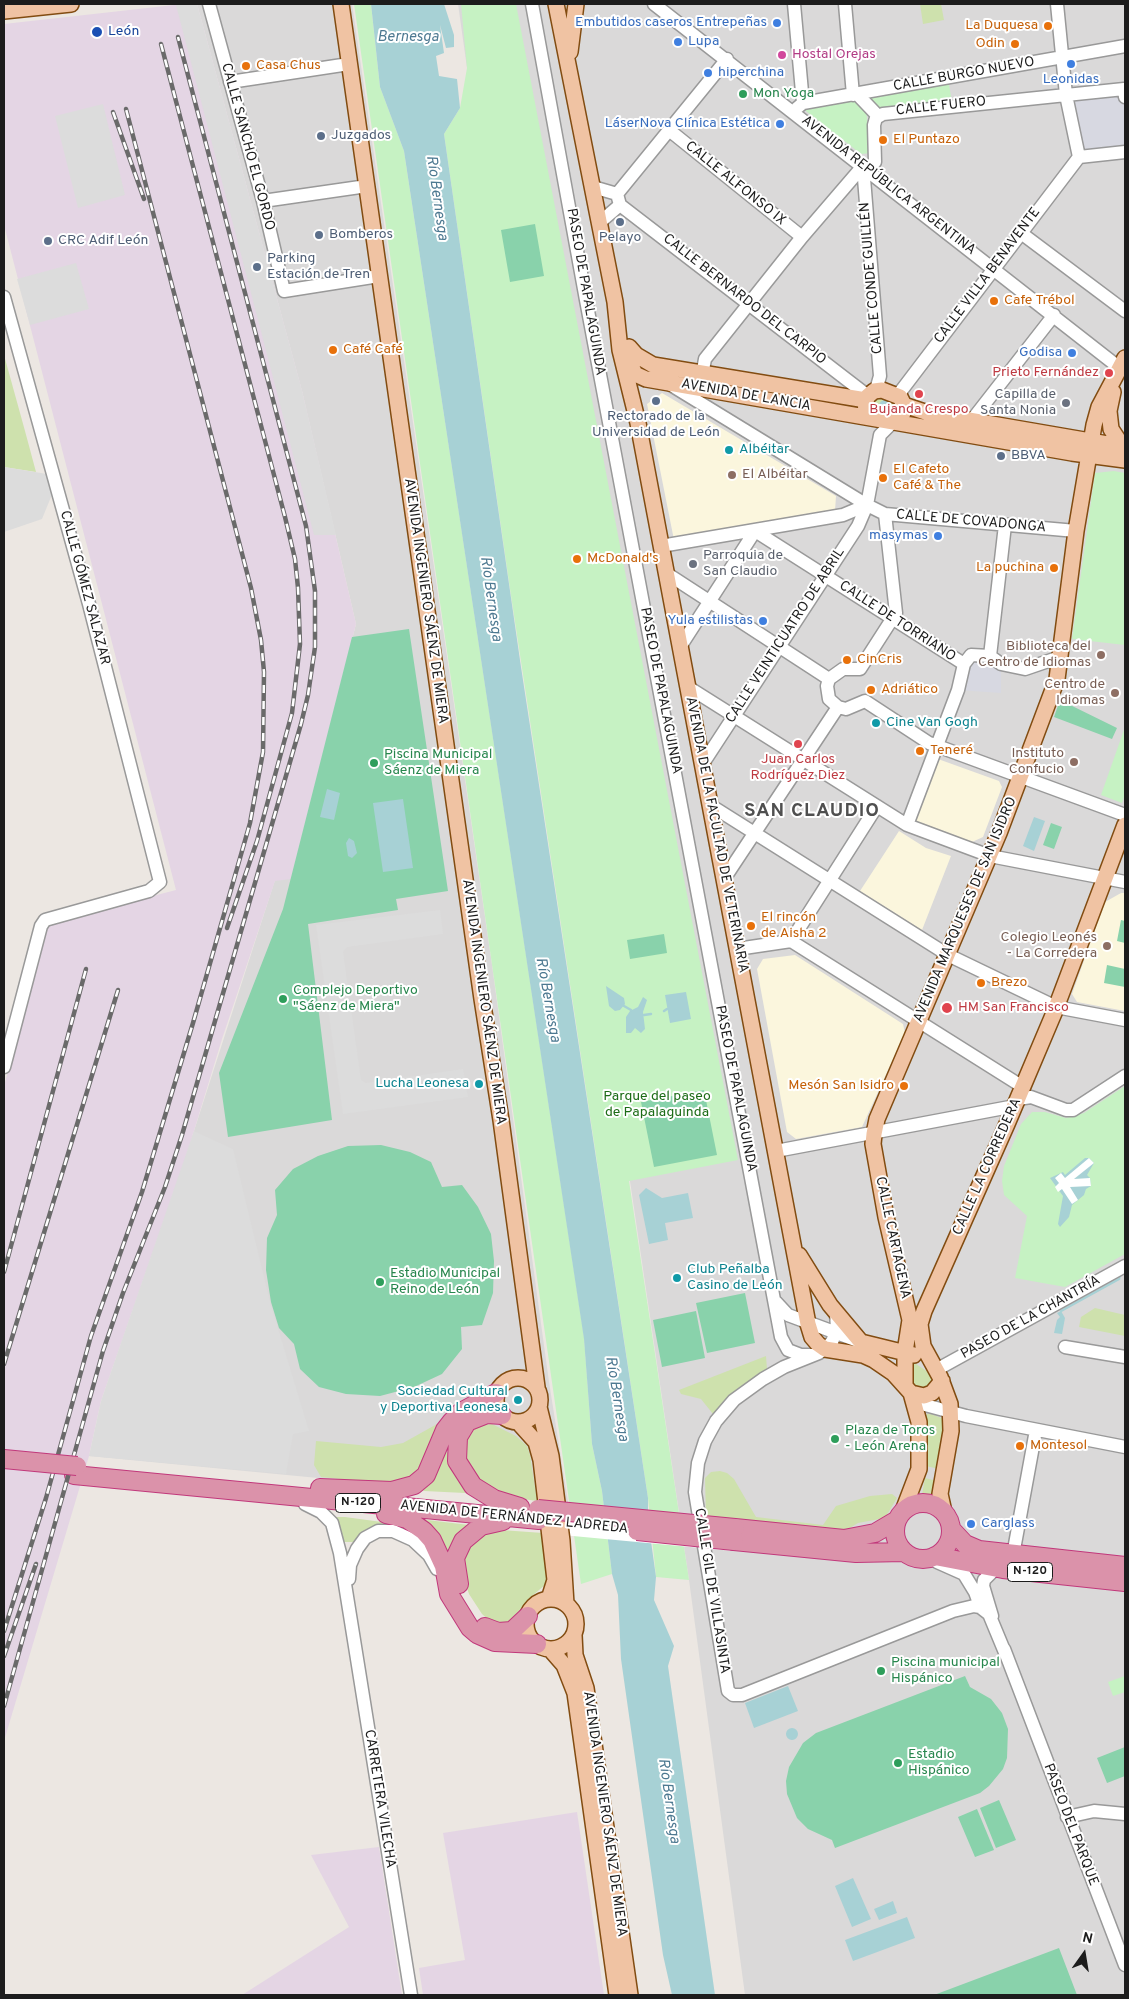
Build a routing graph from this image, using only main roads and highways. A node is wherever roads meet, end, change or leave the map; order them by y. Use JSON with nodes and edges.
{"nodes":[{"id":1,"x":71,"y":4,"type":"edge"},
{"id":2,"x":341,"y":4,"type":"edge"},
{"id":3,"x":556,"y":4,"type":"edge"},
{"id":4,"x":576,"y":4,"type":"edge"},
{"id":5,"x":4,"y":11,"type":"edge"},
{"id":6,"x":569,"y":61,"type":"junction"},
{"id":7,"x":615,"y":302,"type":"junction"},
{"id":8,"x":618,"y":332,"type":"junction"},
{"id":9,"x":629,"y":347,"type":"junction"},
{"id":10,"x":1120,"y":369,"type":"edge"},
{"id":11,"x":635,"y":374,"type":"junction"},
{"id":12,"x":657,"y":376,"type":"junction"},
{"id":13,"x":701,"y":381,"type":"junction"},
{"id":14,"x":628,"y":389,"type":"junction"},
{"id":15,"x":870,"y":395,"type":"junction"},
{"id":16,"x":901,"y":400,"type":"junction"},
{"id":17,"x":638,"y":416,"type":"junction"},
{"id":18,"x":874,"y":418,"type":"junction"},
{"id":19,"x":893,"y":422,"type":"junction"},
{"id":20,"x":1091,"y":448,"type":"junction"},
{"id":21,"x":1124,"y":451,"type":"edge"},
{"id":22,"x":1125,"y":825,"type":"edge"},
{"id":23,"x":874,"y":1134,"type":"joint"},
{"id":24,"x":794,"y":1246,"type":"junction"},
{"id":25,"x":532,"y":1346,"type":"junction"},
{"id":26,"x":906,"y":1347,"type":"junction"},
{"id":27,"x":937,"y":1373,"type":"junction"},
{"id":28,"x":513,"y":1378,"type":"junction"},
{"id":29,"x":537,"y":1387,"type":"junction"},
{"id":30,"x":496,"y":1393,"type":"junction"},
{"id":31,"x":910,"y":1393,"type":"junction"},
{"id":32,"x":539,"y":1407,"type":"junction"},
{"id":33,"x":502,"y":1415,"type":"junction"},
{"id":34,"x":518,"y":1422,"type":"junction"},
{"id":35,"x":4,"y":1459,"type":"edge"},
{"id":36,"x":4,"y":1468,"type":"edge"},
{"id":37,"x":75,"y":1471,"type":"junction"},
{"id":38,"x":198,"y":1488,"type":"junction"},
{"id":39,"x":305,"y":1496,"type":"junction"},
{"id":40,"x":944,"y":1512,"type":"junction"},
{"id":41,"x":519,"y":1513,"type":"junction"},
{"id":42,"x":900,"y":1516,"type":"junction"},
{"id":43,"x":951,"y":1529,"type":"junction"},
{"id":44,"x":735,"y":1534,"type":"junction"},
{"id":45,"x":904,"y":1552,"type":"junction"},
{"id":46,"x":931,"y":1557,"type":"junction"},
{"id":47,"x":1125,"y":1566,"type":"edge"},
{"id":48,"x":1125,"y":1582,"type":"edge"},
{"id":49,"x":549,"y":1599,"type":"junction"},
{"id":50,"x":566,"y":1604,"type":"junction"},
{"id":51,"x":528,"y":1616,"type":"junction"},
{"id":52,"x":574,"y":1634,"type":"junction"},
{"id":53,"x":544,"y":1647,"type":"junction"},
{"id":54,"x":617,"y":1995,"type":"edge"},
{"id":55,"x":630,"y":1995,"type":"edge"}],
"edges":[{"from":1,"to":5,"type":"main road"},
{"from":2,"to":25,"type":"main road","name":"AVENIDA INGENIERO SÁENZ DE MIERA"},
{"from":3,"to":6,"type":"main road","name":"AVENIDA DE LA FACULTAD DE VETERINARIA"},
{"from":4,"to":6,"type":"main road","name":"AVENIDA DE LA FACULTAD DE VETERINARIA"},
{"from":6,"to":7,"type":"main road","name":"AVENIDA DE LA FACULTAD DE VETERINARIA"},
{"from":7,"to":8,"type":"main road","name":"AVENIDA DE LA FACULTAD DE VETERINARIA"},
{"from":7,"to":9,"type":"main road","name":"AVENIDA DE LA FACULTAD DE VETERINARIA"},
{"from":8,"to":11,"type":"main road"},
{"from":8,"to":14,"type":"main road","name":"AVENIDA DE LA FACULTAD DE VETERINARIA"},
{"from":9,"to":11,"type":"main road","name":"AVENIDA DE LA FACULTAD DE VETERINARIA"},
{"from":9,"to":12,"type":"main road","name":"AVENIDA DE LANCIA"},
{"from":10,"to":20,"type":"main road","name":"AVENIDA MARQUESES DE SAN ISIDRO"},
{"from":10,"to":21,"type":"main road"},
{"from":11,"to":12,"type":"main road"},
{"from":11,"to":14,"type":"main road"},
{"from":11,"to":17,"type":"main road","name":"AVENIDA DE LA FACULTAD DE VETERINARIA"},
{"from":12,"to":13,"type":"main road","name":"AVENIDA DE LANCIA"},
{"from":12,"to":13,"type":"main road","name":"AVENIDA DE LANCIA"},
{"from":12,"to":17,"type":"main road"},
{"from":13,"to":15,"type":"main road","name":"AVENIDA DE LANCIA"},
{"from":13,"to":18,"type":"main road","name":"AVENIDA DE LANCIA"},
{"from":14,"to":17,"type":"main road","name":"AVENIDA DE LA FACULTAD DE VETERINARIA"},
{"from":15,"to":16,"type":"main road","name":"AVENIDA DE LANCIA"},
{"from":15,"to":18,"type":"main road"},
{"from":16,"to":19,"type":"main road"},
{"from":16,"to":20,"type":"main road","name":"AVENIDA DE LANCIA"},
{"from":17,"to":24,"type":"main road","name":"AVENIDA DE LA FACULTAD DE VETERINARIA"},
{"from":18,"to":19,"type":"main road","name":"AVENIDA DE LANCIA"},
{"from":19,"to":20,"type":"main road","name":"AVENIDA DE LANCIA"},
{"from":20,"to":21,"type":"main road"},
{"from":20,"to":23,"type":"main road","name":"AVENIDA MARQUESES DE SAN ISIDRO"},
{"from":22,"to":27,"type":"main road","name":"CALLE LA CORREDERA"},
{"from":23,"to":26,"type":"main road","name":"CALLE CARTAGENA"},
{"from":24,"to":26,"type":"main road","name":"AVENIDA DE LA FACULTAD DE VETERINARIA"},
{"from":24,"to":31,"type":"main road","name":"AVENIDA DE LA FACULTAD DE VETERINARIA"},
{"from":25,"to":28,"type":"main road"},
{"from":25,"to":29,"type":"main road","name":"AVENIDA INGENIERO SÁENZ DE MIERA"},
{"from":26,"to":27,"type":"main road"},
{"from":26,"to":31,"type":"main road","name":"CALLE CARTAGENA"},
{"from":27,"to":31,"type":"main road"},
{"from":27,"to":40,"type":"main road","name":"CALLE LA CORREDERA"},
{"from":28,"to":29,"type":"main road"},
{"from":28,"to":30,"type":"main road"},
{"from":29,"to":32,"type":"main road"},
{"from":30,"to":33,"type":"main road"},
{"from":30,"to":39,"type":"highway"},
{"from":31,"to":42,"type":"main road"},
{"from":32,"to":34,"type":"main road"},
{"from":32,"to":50,"type":"main road"},
{"from":33,"to":34,"type":"main road"},
{"from":33,"to":41,"type":"highway"},
{"from":34,"to":49,"type":"main road"},
{"from":35,"to":37,"type":"highway","name":"AVENIDA DE FERNÁNDEZ LADREDA","bridge":true},
{"from":36,"to":37,"type":"highway","name":"AVENIDA DE FERNÁNDEZ LADREDA"},
{"from":37,"to":38,"type":"highway","name":"AVENIDA DE FERNÁNDEZ LADREDA","number":"N-120"},
{"from":37,"to":39,"type":"highway","name":"AVENIDA DE FERNÁNDEZ LADREDA","number":"N-120"},
{"from":38,"to":39,"type":"highway"},
{"from":38,"to":41,"type":"highway","name":"AVENIDA DE FERNÁNDEZ LADREDA","number":"N-120"},
{"from":39,"to":41,"type":"highway","name":"AVENIDA DE FERNÁNDEZ LADREDA","number":"N-120"},
{"from":39,"to":53,"type":"highway"},
{"from":40,"to":42,"type":"highway","number":"N-120"},
{"from":40,"to":43,"type":"highway","number":"N-120"},
{"from":41,"to":44,"type":"highway","name":"AVENIDA DE FERNÁNDEZ LADREDA","number":"N-120","bridge":true},
{"from":41,"to":51,"type":"highway"},
{"from":42,"to":44,"type":"highway","name":"AVENIDA DE FERNÁNDEZ LADREDA","number":"N-120"},
{"from":42,"to":45,"type":"highway"},
{"from":43,"to":46,"type":"highway"},
{"from":43,"to":47,"type":"highway","number":"N-120"},
{"from":44,"to":45,"type":"highway","name":"AVENIDA DE FERNÁNDEZ LADREDA","number":"N-120"},
{"from":45,"to":46,"type":"highway","number":"N-120"},
{"from":46,"to":48,"type":"highway","number":"N-120"},
{"from":49,"to":50,"type":"main road"},
{"from":49,"to":51,"type":"main road"},
{"from":50,"to":52,"type":"main road"},
{"from":51,"to":53,"type":"main road"},
{"from":52,"to":53,"type":"main road"},
{"from":52,"to":55,"type":"main road","name":"AVENIDA INGENIERO SÁENZ DE MIERA"},
{"from":53,"to":54,"type":"main road","name":"AVENIDA INGENIERO SÁENZ DE MIERA"}]}
